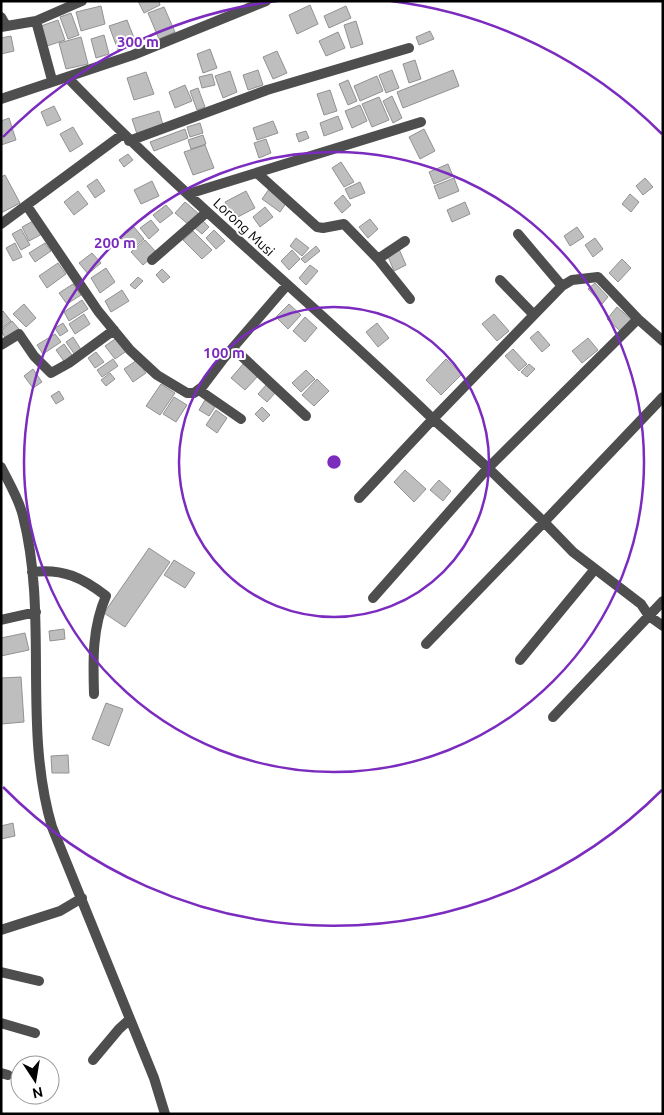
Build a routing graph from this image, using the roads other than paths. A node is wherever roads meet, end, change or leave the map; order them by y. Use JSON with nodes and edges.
{"nodes":[{"id":1,"x":82,"y":1,"type":"edge"},
{"id":2,"x":266,"y":1,"type":"edge"},
{"id":3,"x":36,"y":21,"type":"junction"},
{"id":4,"x":3,"y":24,"type":"edge"},
{"id":5,"x":409,"y":48,"type":"dead end"},
{"id":6,"x":67,"y":77,"type":"junction"},
{"id":7,"x":52,"y":80,"type":"junction"},
{"id":8,"x":1,"y":99,"type":"edge"},
{"id":9,"x":421,"y":122,"type":"dead end"},
{"id":10,"x":126,"y":138,"type":"junction"},
{"id":11,"x":257,"y":173,"type":"junction"},
{"id":12,"x":188,"y":194,"type":"junction"},
{"id":13,"x":27,"y":206,"type":"junction"},
{"id":14,"x":207,"y":212,"type":"junction"},
{"id":15,"x":1,"y":224,"type":"edge"},
{"id":16,"x":518,"y":234,"type":"dead end"},
{"id":17,"x":405,"y":240,"type":"dead end"},
{"id":18,"x":378,"y":258,"type":"junction"},
{"id":19,"x":152,"y":260,"type":"dead end"},
{"id":20,"x":500,"y":280,"type":"dead end"},
{"id":21,"x":287,"y":285,"type":"junction"},
{"id":22,"x":562,"y":286,"type":"junction"},
{"id":23,"x":410,"y":299,"type":"dead end"},
{"id":24,"x":534,"y":315,"type":"junction"},
{"id":25,"x":638,"y":319,"type":"junction"},
{"id":26,"x":114,"y":330,"type":"junction"},
{"id":27,"x":663,"y":341,"type":"edge"},
{"id":28,"x":1,"y":345,"type":"edge"},
{"id":29,"x":233,"y":348,"type":"junction"},
{"id":30,"x":199,"y":390,"type":"junction"},
{"id":31,"x":663,"y":397,"type":"edge"},
{"id":32,"x":306,"y":416,"type":"dead end"},
{"id":33,"x":241,"y":419,"type":"dead end"},
{"id":34,"x":433,"y":419,"type":"junction"},
{"id":35,"x":1,"y":467,"type":"edge"},
{"id":36,"x":488,"y":468,"type":"junction"},
{"id":37,"x":359,"y":498,"type":"dead end"},
{"id":38,"x":544,"y":522,"type":"junction"},
{"id":39,"x":595,"y":569,"type":"junction"},
{"id":40,"x":32,"y":572,"type":"junction"},
{"id":41,"x":373,"y":598,"type":"dead end"},
{"id":42,"x":663,"y":602,"type":"edge"},
{"id":43,"x":36,"y":612,"type":"junction"},
{"id":44,"x":649,"y":616,"type":"junction"},
{"id":45,"x":1,"y":620,"type":"edge"},
{"id":46,"x":663,"y":626,"type":"edge"},
{"id":47,"x":426,"y":644,"type":"dead end"},
{"id":48,"x":520,"y":660,"type":"dead end"},
{"id":49,"x":94,"y":694,"type":"dead end"},
{"id":50,"x":552,"y":717,"type":"dead end"},
{"id":51,"x":82,"y":898,"type":"junction"},
{"id":52,"x":1,"y":930,"type":"edge"},
{"id":53,"x":1,"y":972,"type":"edge"},
{"id":54,"x":39,"y":981,"type":"dead end"},
{"id":55,"x":130,"y":1019,"type":"junction"},
{"id":56,"x":1,"y":1023,"type":"edge"},
{"id":57,"x":35,"y":1033,"type":"dead end"},
{"id":58,"x":93,"y":1060,"type":"dead end"},
{"id":59,"x":165,"y":1114,"type":"edge"}],
"edges":[{"from":1,"to":3,"type":"street"},
{"from":2,"to":6,"type":"street"},
{"from":3,"to":4,"type":"street"},
{"from":3,"to":7,"type":"street"},
{"from":5,"to":10,"type":"street"},
{"from":6,"to":7,"type":"street"},
{"from":6,"to":10,"type":"street","name":"Lorong Musi"},
{"from":7,"to":8,"type":"street"},
{"from":9,"to":11,"type":"street"},
{"from":10,"to":12,"type":"street","name":"Lorong Musi"},
{"from":10,"to":13,"type":"street"},
{"from":11,"to":12,"type":"street"},
{"from":11,"to":18,"type":"street"},
{"from":12,"to":14,"type":"street","name":"Lorong Musi"},
{"from":13,"to":15,"type":"street"},
{"from":13,"to":26,"type":"street"},
{"from":14,"to":19,"type":"street"},
{"from":14,"to":21,"type":"street","name":"Lorong Musi"},
{"from":16,"to":22,"type":"street"},
{"from":17,"to":18,"type":"street"},
{"from":18,"to":23,"type":"street"},
{"from":20,"to":24,"type":"street"},
{"from":21,"to":29,"type":"street"},
{"from":21,"to":34,"type":"street","name":"Lorong Musi"},
{"from":22,"to":24,"type":"street"},
{"from":22,"to":25,"type":"street"},
{"from":24,"to":34,"type":"street"},
{"from":25,"to":27,"type":"street"},
{"from":25,"to":36,"type":"street"},
{"from":26,"to":28,"type":"street"},
{"from":26,"to":30,"type":"street"},
{"from":29,"to":30,"type":"street"},
{"from":29,"to":32,"type":"street"},
{"from":30,"to":33,"type":"street"},
{"from":31,"to":38,"type":"street"},
{"from":34,"to":36,"type":"street","name":"Lorong Musi"},
{"from":34,"to":37,"type":"street"},
{"from":35,"to":40,"type":"street"},
{"from":36,"to":38,"type":"street","name":"Lorong Musi"},
{"from":36,"to":41,"type":"street"},
{"from":38,"to":39,"type":"street","name":"Lorong Musi"},
{"from":38,"to":47,"type":"street"},
{"from":39,"to":44,"type":"street","name":"Lorong Musi"},
{"from":39,"to":48,"type":"street"},
{"from":40,"to":43,"type":"street"},
{"from":40,"to":49,"type":"street"},
{"from":42,"to":44,"type":"street"},
{"from":43,"to":45,"type":"street"},
{"from":43,"to":51,"type":"street"},
{"from":44,"to":46,"type":"street","name":"Lorong Musi"},
{"from":44,"to":50,"type":"street"},
{"from":51,"to":52,"type":"street"},
{"from":51,"to":55,"type":"street"},
{"from":53,"to":54,"type":"street"},
{"from":55,"to":58,"type":"street"},
{"from":55,"to":59,"type":"street"},
{"from":56,"to":57,"type":"street"}]}
